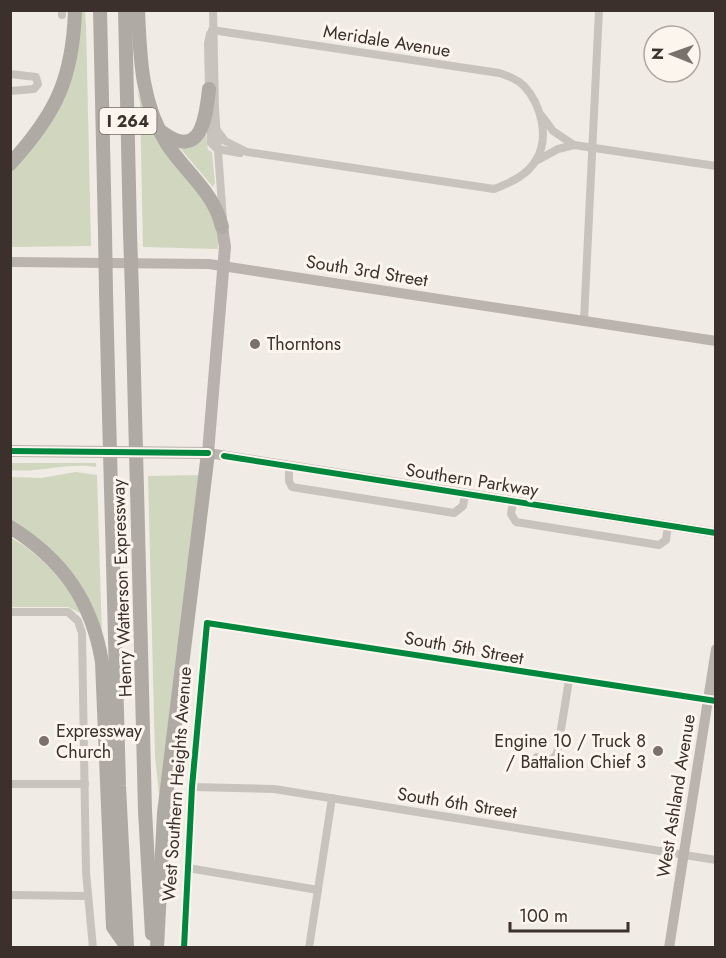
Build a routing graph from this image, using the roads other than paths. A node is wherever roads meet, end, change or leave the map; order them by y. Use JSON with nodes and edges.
{"nodes":[{"id":1,"x":100,"y":10,"type":"edge"},
{"id":2,"x":126,"y":10,"type":"edge"},
{"id":3,"x":138,"y":10,"type":"edge"},
{"id":4,"x":213,"y":10,"type":"edge"},
{"id":5,"x":599,"y":10,"type":"edge"},
{"id":6,"x":67,"y":12,"type":"edge"},
{"id":7,"x":212,"y":30,"type":"junction"},
{"id":8,"x":10,"y":74,"type":"edge"},
{"id":9,"x":209,"y":89,"type":"junction"},
{"id":10,"x":10,"y":91,"type":"edge"},
{"id":11,"x":540,"y":113,"type":"junction"},
{"id":12,"x":216,"y":129,"type":"junction"},
{"id":13,"x":160,"y":131,"type":"junction"},
{"id":14,"x":574,"y":145,"type":"junction"},
{"id":15,"x":592,"y":148,"type":"junction"},
{"id":16,"x":217,"y":149,"type":"junction"},
{"id":17,"x":247,"y":152,"type":"junction"},
{"id":18,"x":536,"y":160,"type":"junction"},
{"id":19,"x":10,"y":164,"type":"edge"},
{"id":20,"x":716,"y":166,"type":"edge"},
{"id":21,"x":222,"y":227,"type":"junction"},
{"id":22,"x":10,"y":262,"type":"edge"},
{"id":23,"x":223,"y":265,"type":"junction"},
{"id":24,"x":584,"y":320,"type":"junction"},
{"id":25,"x":716,"y":341,"type":"edge"},
{"id":26,"x":10,"y":451,"type":"edge"},
{"id":27,"x":208,"y":453,"type":"junction"},
{"id":28,"x":289,"y":466,"type":"junction"},
{"id":29,"x":465,"y":495,"type":"junction"},
{"id":30,"x":513,"y":502,"type":"junction"},
{"id":31,"x":668,"y":525,"type":"junction"},
{"id":32,"x":10,"y":527,"type":"edge"},
{"id":33,"x":716,"y":533,"type":"edge"},
{"id":34,"x":10,"y":612,"type":"edge"},
{"id":35,"x":207,"y":623,"type":"joint"},
{"id":36,"x":716,"y":649,"type":"edge"},
{"id":37,"x":569,"y":680,"type":"junction"},
{"id":38,"x":711,"y":700,"type":"edge"},
{"id":39,"x":537,"y":758,"type":"dead end"},
{"id":40,"x":10,"y":784,"type":"edge"},
{"id":41,"x":85,"y":784,"type":"junction"},
{"id":42,"x":192,"y":787,"type":"junction"},
{"id":43,"x":332,"y":798,"type":"junction"},
{"id":44,"x":683,"y":855,"type":"junction"},
{"id":45,"x":716,"y":860,"type":"edge"},
{"id":46,"x":188,"y":868,"type":"junction"},
{"id":47,"x":318,"y":890,"type":"junction"},
{"id":48,"x":10,"y":895,"type":"edge"},
{"id":49,"x":87,"y":896,"type":"junction"},
{"id":50,"x":127,"y":947,"type":"edge"},
{"id":51,"x":93,"y":948,"type":"edge"},
{"id":52,"x":155,"y":948,"type":"edge"},
{"id":53,"x":184,"y":948,"type":"edge"},
{"id":54,"x":309,"y":948,"type":"edge"},
{"id":55,"x":669,"y":948,"type":"edge"}],
"edges":[{"from":1,"to":50,"type":"highway","name":"Henry Watterson Expressway","number":"I 264","bridge":true},
{"from":2,"to":52,"type":"highway","name":"Henry Watterson Expressway","number":"I 264","bridge":true},
{"from":3,"to":13,"type":"highway"},
{"from":4,"to":7,"type":"street"},
{"from":5,"to":15,"type":"street"},
{"from":6,"to":19,"type":"highway"},
{"from":7,"to":9,"type":"street"},
{"from":7,"to":11,"type":"street","name":"Meridale Avenue"},
{"from":7,"to":12,"type":"street"},
{"from":8,"to":10,"type":"street"},
{"from":9,"to":13,"type":"highway"},
{"from":9,"to":16,"type":"street"},
{"from":11,"to":14,"type":"street","name":"Meridale Avenue"},
{"from":11,"to":18,"type":"street","name":"Meridale Avenue"},
{"from":12,"to":16,"type":"street"},
{"from":12,"to":17,"type":"street"},
{"from":13,"to":21,"type":"highway"},
{"from":14,"to":15,"type":"street"},
{"from":14,"to":18,"type":"street"},
{"from":15,"to":20,"type":"street"},
{"from":15,"to":24,"type":"street"},
{"from":16,"to":17,"type":"street"},
{"from":16,"to":21,"type":"street"},
{"from":17,"to":18,"type":"street"},
{"from":21,"to":23,"type":"main road"},
{"from":22,"to":23,"type":"main road","name":"South 3rd Street"},
{"from":23,"to":24,"type":"main road","name":"South 3rd Street"},
{"from":23,"to":27,"type":"main road"},
{"from":24,"to":25,"type":"main road","name":"South 3rd Street"},
{"from":26,"to":27,"type":"main road","name":"Southern Parkway"},
{"from":27,"to":28,"type":"main road","name":"Southern Parkway"},
{"from":27,"to":52,"type":"highway"},
{"from":28,"to":29,"type":"main road","name":"Southern Parkway"},
{"from":28,"to":29,"type":"street"},
{"from":29,"to":30,"type":"main road","name":"Southern Parkway"},
{"from":30,"to":31,"type":"main road","name":"Southern Parkway"},
{"from":30,"to":31,"type":"street"},
{"from":31,"to":33,"type":"main road","name":"Southern Parkway"},
{"from":32,"to":50,"type":"highway"},
{"from":34,"to":41,"type":"street"},
{"from":35,"to":37,"type":"street","name":"South 5th Street"},
{"from":35,"to":42,"type":"street","name":"West Southern Heights Avenue"},
{"from":36,"to":38,"type":"main road","name":"West Ashland Avenue"},
{"from":37,"to":38,"type":"street","name":"South 5th Street"},
{"from":37,"to":39,"type":"street"},
{"from":38,"to":44,"type":"main road","name":"West Ashland Avenue"},
{"from":40,"to":41,"type":"street"},
{"from":41,"to":49,"type":"street"},
{"from":42,"to":43,"type":"street","name":"South 6th Street"},
{"from":42,"to":46,"type":"street","name":"West Southern Heights Avenue"},
{"from":43,"to":44,"type":"street","name":"South 6th Street"},
{"from":43,"to":47,"type":"street"},
{"from":44,"to":45,"type":"street","name":"South 6th Street"},
{"from":44,"to":55,"type":"main road","name":"West Ashland Avenue"},
{"from":46,"to":47,"type":"street"},
{"from":46,"to":53,"type":"street","name":"West Southern Heights Avenue"},
{"from":47,"to":54,"type":"street"},
{"from":48,"to":49,"type":"street"},
{"from":49,"to":51,"type":"street"}]}
